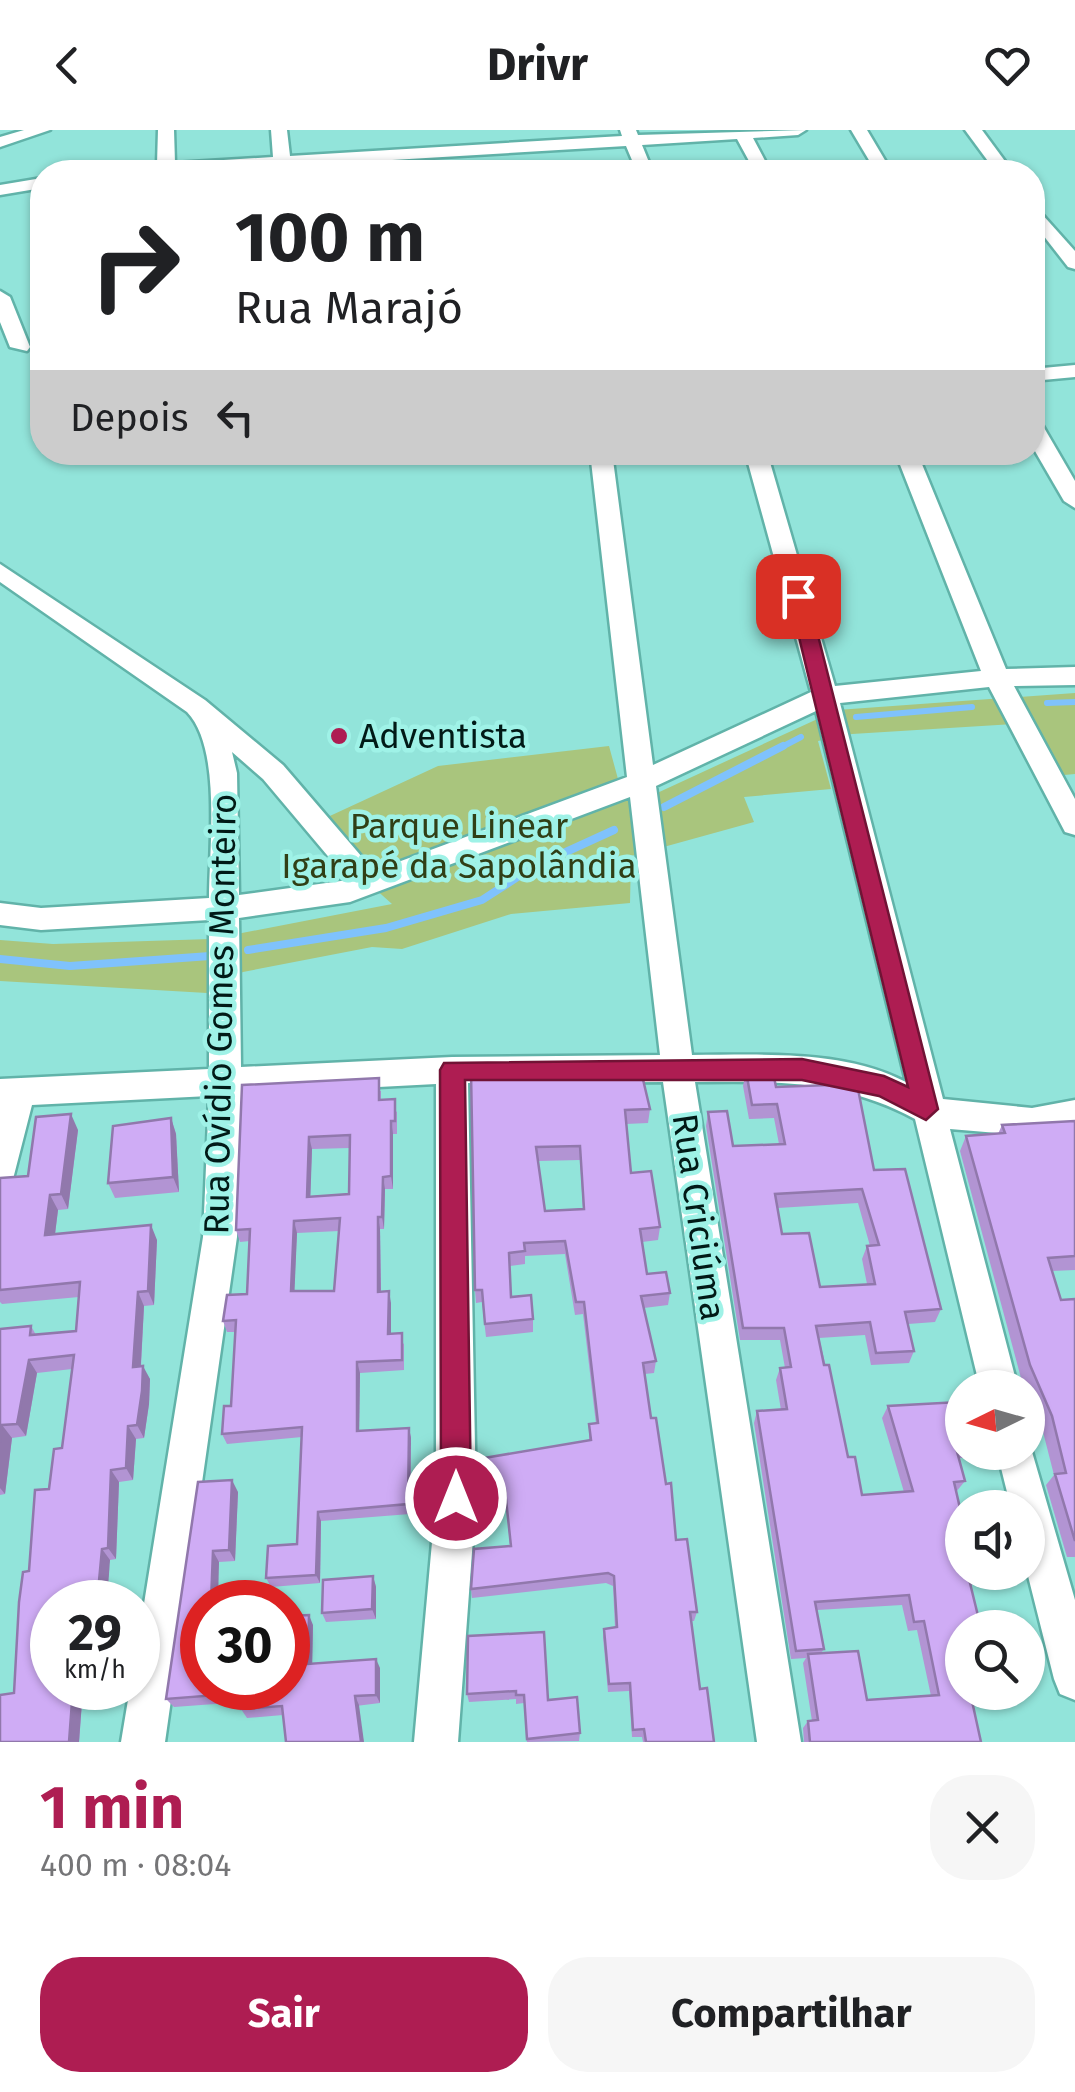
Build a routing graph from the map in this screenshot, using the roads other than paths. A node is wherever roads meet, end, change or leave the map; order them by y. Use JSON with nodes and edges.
{"nodes":[{"id":1,"x":42,"y":130,"type":"edge"},
{"id":2,"x":166,"y":130,"type":"edge"},
{"id":3,"x":279,"y":130,"type":"edge"},
{"id":4,"x":398,"y":130,"type":"edge"},
{"id":5,"x":798,"y":130,"type":"edge"},
{"id":6,"x":859,"y":130,"type":"edge"},
{"id":7,"x":973,"y":130,"type":"edge"},
{"id":8,"x":742,"y":132,"type":"edge"},
{"id":9,"x":630,"y":135,"type":"edge"},
{"id":10,"x":514,"y":139,"type":"edge"},
{"id":11,"x":0,"y":142,"type":"edge"},
{"id":12,"x":166,"y":160,"type":"edge"},
{"id":13,"x":281,"y":160,"type":"edge"},
{"id":14,"x":403,"y":160,"type":"edge"},
{"id":15,"x":417,"y":160,"type":"edge"},
{"id":16,"x":640,"y":160,"type":"edge"},
{"id":17,"x":757,"y":160,"type":"edge"},
{"id":18,"x":877,"y":160,"type":"edge"},
{"id":19,"x":997,"y":160,"type":"edge"},
{"id":20,"x":30,"y":184,"type":"edge"},
{"id":21,"x":0,"y":190,"type":"edge"},
{"id":22,"x":1075,"y":227,"type":"edge"},
{"id":23,"x":1045,"y":230,"type":"edge"},
{"id":24,"x":1045,"y":234,"type":"edge"},
{"id":25,"x":1075,"y":263,"type":"edge"},
{"id":26,"x":0,"y":296,"type":"edge"},
{"id":27,"x":20,"y":347,"type":"dead end"},
{"id":28,"x":1075,"y":372,"type":"edge"},
{"id":29,"x":1045,"y":374,"type":"edge"},
{"id":30,"x":1045,"y":449,"type":"edge"},
{"id":31,"x":603,"y":465,"type":"edge"},
{"id":32,"x":760,"y":465,"type":"edge"},
{"id":33,"x":911,"y":465,"type":"edge"},
{"id":34,"x":1075,"y":501,"type":"edge"},
{"id":35,"x":0,"y":571,"type":"edge"},
{"id":36,"x":1075,"y":676,"type":"edge"},
{"id":37,"x":996,"y":678,"type":"junction"},
{"id":38,"x":825,"y":696,"type":"junction"},
{"id":39,"x":211,"y":722,"type":"junction"},
{"id":40,"x":641,"y":782,"type":"junction"},
{"id":41,"x":1075,"y":825,"type":"edge"},
{"id":42,"x":369,"y":885,"type":"junction"},
{"id":43,"x":226,"y":909,"type":"junction"},
{"id":44,"x":0,"y":914,"type":"edge"},
{"id":45,"x":678,"y":1067,"type":"junction"},
{"id":46,"x":452,"y":1070,"type":"junction"},
{"id":47,"x":226,"y":1082,"type":"junction"},
{"id":48,"x":9,"y":1093,"type":"edge"},
{"id":49,"x":926,"y":1109,"type":"junction"},
{"id":50,"x":1075,"y":1114,"type":"edge"},
{"id":51,"x":0,"y":1172,"type":"edge"},
{"id":52,"x":993,"y":1370,"type":"edge"},
{"id":53,"x":1021,"y":1470,"type":"edge"},
{"id":54,"x":1075,"y":1679,"type":"edge"},
{"id":55,"x":143,"y":1742,"type":"edge"},
{"id":56,"x":436,"y":1742,"type":"edge"},
{"id":57,"x":779,"y":1742,"type":"edge"}],
"edges":[{"from":1,"to":11,"type":"street"},
{"from":2,"to":12,"type":"street"},
{"from":3,"to":13,"type":"street"},
{"from":4,"to":14,"type":"street"},
{"from":5,"to":8,"type":"street"},
{"from":6,"to":18,"type":"street"},
{"from":7,"to":19,"type":"street"},
{"from":8,"to":9,"type":"street"},
{"from":8,"to":17,"type":"street"},
{"from":9,"to":10,"type":"street"},
{"from":9,"to":16,"type":"street"},
{"from":10,"to":15,"type":"street"},
{"from":20,"to":21,"type":"street"},
{"from":22,"to":23,"type":"street"},
{"from":24,"to":25,"type":"street"},
{"from":26,"to":27,"type":"street"},
{"from":28,"to":29,"type":"street"},
{"from":30,"to":34,"type":"street"},
{"from":31,"to":40,"type":"street","name":"Rua Criciúma"},
{"from":32,"to":38,"type":"street"},
{"from":33,"to":37,"type":"street"},
{"from":35,"to":39,"type":"street"},
{"from":36,"to":37,"type":"street"},
{"from":37,"to":38,"type":"street"},
{"from":37,"to":41,"type":"street"},
{"from":38,"to":40,"type":"street"},
{"from":38,"to":49,"type":"street"},
{"from":39,"to":42,"type":"street"},
{"from":39,"to":43,"type":"street","name":"Rua Ovídio Gomes Monteiro"},
{"from":40,"to":42,"type":"street"},
{"from":40,"to":45,"type":"street","name":"Rua Criciúma"},
{"from":42,"to":43,"type":"street"},
{"from":43,"to":44,"type":"street"},
{"from":43,"to":47,"type":"street","name":"Rua Ovídio Gomes Monteiro"},
{"from":45,"to":46,"type":"street"},
{"from":45,"to":49,"type":"street"},
{"from":45,"to":57,"type":"street","name":"Rua Criciúma"},
{"from":46,"to":47,"type":"street"},
{"from":46,"to":56,"type":"street"},
{"from":47,"to":48,"type":"street"},
{"from":47,"to":55,"type":"street","name":"Rua Ovídio Gomes Monteiro"},
{"from":48,"to":51,"type":"street"},
{"from":49,"to":50,"type":"street"},
{"from":49,"to":52,"type":"street"},
{"from":53,"to":54,"type":"street"}]}
